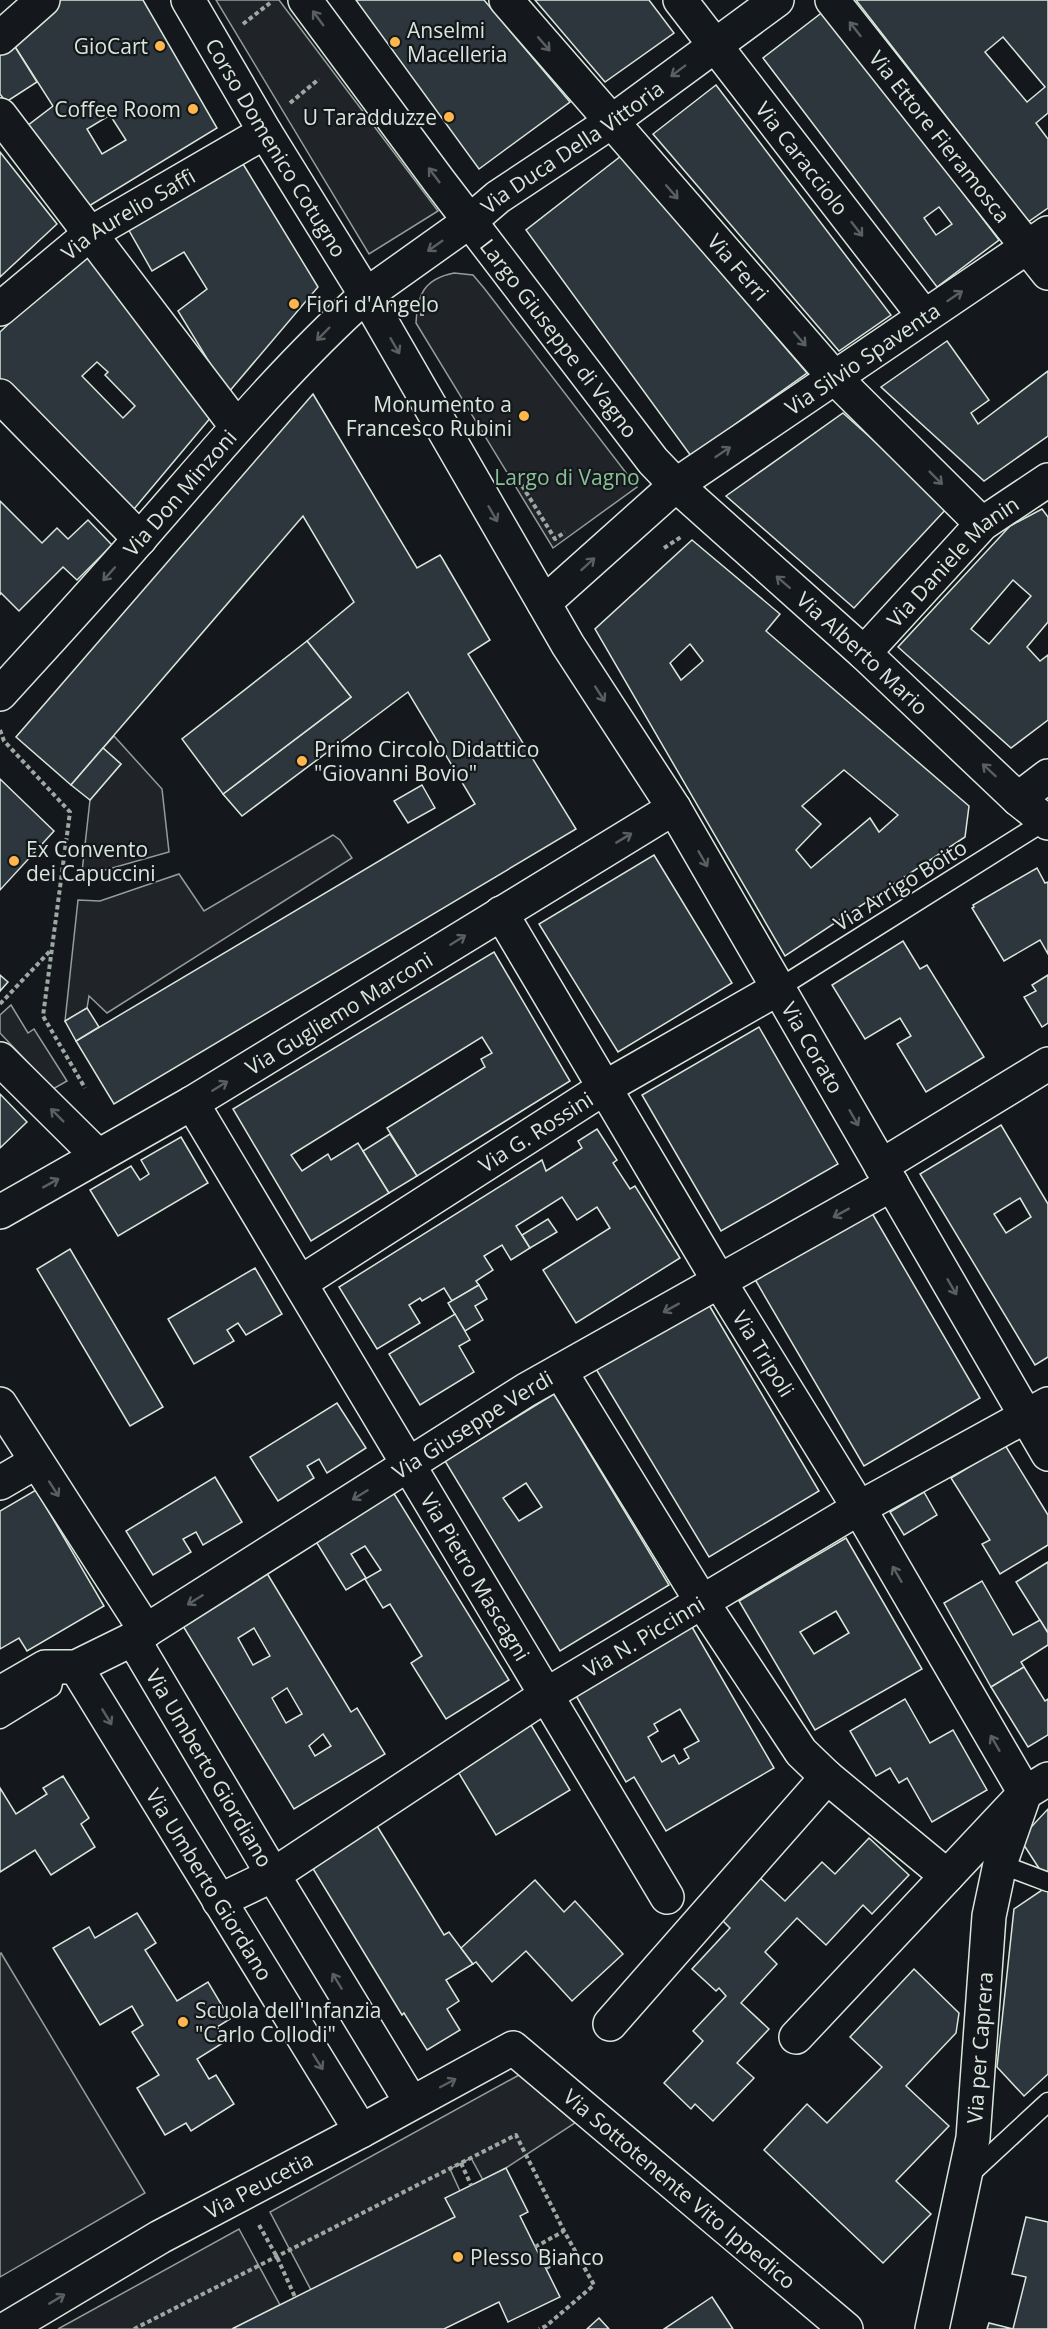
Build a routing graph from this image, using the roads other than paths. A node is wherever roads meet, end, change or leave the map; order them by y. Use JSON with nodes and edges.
{"nodes":[{"id":1,"x":43,"y":0,"type":"edge"},
{"id":2,"x":188,"y":0,"type":"edge"},
{"id":3,"x":305,"y":0,"type":"edge"},
{"id":4,"x":506,"y":0,"type":"edge"},
{"id":5,"x":680,"y":0,"type":"edge"},
{"id":6,"x":777,"y":0,"type":"edge"},
{"id":7,"x":832,"y":0,"type":"edge"},
{"id":8,"x":0,"y":38,"type":"edge"},
{"id":9,"x":714,"y":45,"type":"junction"},
{"id":10,"x":0,"y":115,"type":"edge"},
{"id":11,"x":611,"y":122,"type":"junction"},
{"id":12,"x":265,"y":132,"type":"junction"},
{"id":13,"x":470,"y":221,"type":"junction"},
{"id":14,"x":91,"y":233,"type":"junction"},
{"id":15,"x":1038,"y":240,"type":"edge"},
{"id":16,"x":1048,"y":273,"type":"edge"},
{"id":17,"x":366,"y":295,"type":"junction"},
{"id":18,"x":0,"y":309,"type":"edge"},
{"id":19,"x":924,"y":316,"type":"junction"},
{"id":20,"x":834,"y":377,"type":"junction"},
{"id":21,"x":0,"y":396,"type":"edge"},
{"id":22,"x":237,"y":427,"type":"junction"},
{"id":23,"x":1048,"y":480,"type":"edge"},
{"id":24,"x":675,"y":485,"type":"junction"},
{"id":25,"x":982,"y":524,"type":"junction"},
{"id":26,"x":140,"y":539,"type":"junction"},
{"id":27,"x":544,"y":603,"type":"junction"},
{"id":28,"x":864,"y":653,"type":"junction"},
{"id":29,"x":0,"y":694,"type":"edge"},
{"id":30,"x":1048,"y":776,"type":"edge"},
{"id":31,"x":1018,"y":798,"type":"junction"},
{"id":32,"x":674,"y":808,"type":"junction"},
{"id":33,"x":1047,"y":822,"type":"edge"},
{"id":34,"x":501,"y":913,"type":"junction"},
{"id":35,"x":778,"y":988,"type":"junction"},
{"id":36,"x":0,"y":1059,"type":"edge"},
{"id":37,"x":1048,"y":1064,"type":"edge"},
{"id":38,"x":604,"y":1088,"type":"junction"},
{"id":39,"x":192,"y":1103,"type":"junction"},
{"id":40,"x":98,"y":1156,"type":"junction"},
{"id":41,"x":887,"y":1175,"type":"junction"},
{"id":42,"x":0,"y":1212,"type":"edge"},
{"id":43,"x":719,"y":1281,"type":"junction"},
{"id":44,"x":300,"y":1284,"type":"junction"},
{"id":45,"x":560,"y":1371,"type":"junction"},
{"id":46,"x":0,"y":1404,"type":"edge"},
{"id":47,"x":1038,"y":1410,"type":"edge"},
{"id":48,"x":1048,"y":1454,"type":"edge"},
{"id":49,"x":36,"y":1462,"type":"junction"},
{"id":50,"x":408,"y":1465,"type":"junction"},
{"id":51,"x":0,"y":1483,"type":"edge"},
{"id":52,"x":859,"y":1508,"type":"junction"},
{"id":53,"x":702,"y":1602,"type":"junction"},
{"id":54,"x":140,"y":1635,"type":"junction"},
{"id":55,"x":67,"y":1666,"type":"junction"},
{"id":56,"x":0,"y":1693,"type":"edge"},
{"id":57,"x":546,"y":1695,"type":"junction"},
{"id":58,"x":0,"y":1719,"type":"edge"},
{"id":59,"x":827,"y":1777,"type":"junction"},
{"id":60,"x":1036,"y":1786,"type":"edge"},
{"id":61,"x":999,"y":1864,"type":"junction"},
{"id":62,"x":273,"y":1875,"type":"junction"},
{"id":63,"x":947,"y":1876,"type":"junction"},
{"id":64,"x":1048,"y":1882,"type":"edge"},
{"id":65,"x":667,"y":1897,"type":"dead end"},
{"id":66,"x":219,"y":1901,"type":"junction"},
{"id":67,"x":610,"y":2024,"type":"dead end"},
{"id":68,"x":796,"y":2037,"type":"dead end"},
{"id":69,"x":513,"y":2048,"type":"joint"},
{"id":70,"x":411,"y":2102,"type":"junction"},
{"id":71,"x":1048,"y":2102,"type":"edge"},
{"id":72,"x":361,"y":2131,"type":"junction"},
{"id":73,"x":964,"y":2179,"type":"junction"},
{"id":74,"x":6,"y":2329,"type":"edge"},
{"id":75,"x":846,"y":2329,"type":"edge"},
{"id":76,"x":932,"y":2329,"type":"edge"}],
"edges":[{"from":1,"to":8,"type":"street"},
{"from":2,"to":12,"type":"street","name":"Corso Domenico Cotugno"},
{"from":13,"to":3,"type":"street","one_way":true},
{"from":4,"to":11,"type":"street","name":"Via Ferri","one_way":true},
{"from":5,"to":9,"type":"street","name":"Via Caracciolo"},
{"from":6,"to":9,"type":"street","name":"Via Duca Della Vittoria"},
{"from":15,"to":7,"type":"street","name":"Via Ettore Fieramosca","one_way":true},
{"from":9,"to":11,"type":"street","name":"Via Duca Della Vittoria","one_way":true},
{"from":9,"to":19,"type":"street","name":"Via Caracciolo","one_way":true},
{"from":10,"to":14,"type":"street"},
{"from":11,"to":13,"type":"street","name":"Via Duca Della Vittoria"},
{"from":11,"to":20,"type":"street","name":"Via Ferri","one_way":true},
{"from":12,"to":14,"type":"street","name":"Via Aurelio Saffi"},
{"from":12,"to":17,"type":"street","name":"Corso Domenico Cotugno"},
{"from":13,"to":17,"type":"street","name":"Via Duca Della Vittoria","one_way":true},
{"from":13,"to":24,"type":"street","name":"Largo Giuseppe di Vagno"},
{"from":14,"to":18,"type":"street","name":"Via Aurelio Saffi"},
{"from":14,"to":22,"type":"street"},
{"from":15,"to":16,"type":"street","name":"Via Ettore Fieramosca"},
{"from":19,"to":15,"type":"street","name":"Via Silvio Spaventa","one_way":true},
{"from":17,"to":22,"type":"street","name":"Via Don Minzoni","one_way":true},
{"from":17,"to":27,"type":"street","one_way":true},
{"from":19,"to":20,"type":"street","name":"Via Silvio Spaventa"},
{"from":24,"to":20,"type":"street","name":"Via Silvio Spaventa","one_way":true},
{"from":20,"to":25,"type":"street","name":"Via Ferri","one_way":true},
{"from":21,"to":26,"type":"street"},
{"from":22,"to":26,"type":"street","name":"Via Don Minzoni"},
{"from":23,"to":25,"type":"street","name":"Via Daniele Manin"},
{"from":27,"to":24,"type":"street","one_way":true},
{"from":28,"to":24,"type":"street","name":"Via Alberto Mario","one_way":true},
{"from":25,"to":28,"type":"street","name":"Via Daniele Manin"},
{"from":26,"to":29,"type":"street","name":"Via Don Minzoni","one_way":true},
{"from":27,"to":32,"type":"street","name":"Via Corato","one_way":true},
{"from":31,"to":28,"type":"street","name":"Via Alberto Mario","one_way":true},
{"from":30,"to":31,"type":"street"},
{"from":31,"to":33,"type":"street","name":"Via Alberto Mario"},
{"from":34,"to":32,"type":"street","name":"Via Gugliemo Marconi","one_way":true},
{"from":32,"to":35,"type":"street","name":"Via Corato","one_way":true},
{"from":33,"to":35,"type":"lane","name":"Via Arrigo Boito"},
{"from":34,"to":38,"type":"street","name":"Via Tripoli"},
{"from":39,"to":34,"type":"street","name":"Via Gugliemo Marconi","one_way":true},
{"from":35,"to":38,"type":"street","name":"Via G. Rossini"},
{"from":35,"to":41,"type":"street","name":"Via Corato","one_way":true},
{"from":40,"to":36,"type":"street","one_way":true},
{"from":37,"to":41,"type":"street","name":"Via Giuseppe Verdi"},
{"from":38,"to":43,"type":"street","name":"Via Tripoli"},
{"from":38,"to":44,"type":"street","name":"Via G. Rossini"},
{"from":39,"to":40,"type":"street","name":"Via Gugliemo Marconi"},
{"from":39,"to":44,"type":"street","name":"Via Pietro Mascagni"},
{"from":42,"to":40,"type":"street","name":"Via Gugliemo Marconi","one_way":true},
{"from":41,"to":43,"type":"street","name":"Via Giuseppe Verdi","one_way":true},
{"from":41,"to":47,"type":"street","name":"Via Corato","one_way":true},
{"from":43,"to":45,"type":"street","name":"Via Giuseppe Verdi","one_way":true},
{"from":43,"to":52,"type":"street","name":"Via Tripoli"},
{"from":44,"to":50,"type":"street","name":"Via Pietro Mascagni"},
{"from":45,"to":50,"type":"street","name":"Via Giuseppe Verdi"},
{"from":45,"to":53,"type":"street"},
{"from":46,"to":49,"type":"street"},
{"from":47,"to":48,"type":"street","name":"Via Corato"},
{"from":47,"to":52,"type":"street","name":"Via N. Piccinni"},
{"from":49,"to":51,"type":"street"},
{"from":49,"to":54,"type":"street","one_way":true},
{"from":50,"to":54,"type":"street","name":"Via Giuseppe Verdi","one_way":true},
{"from":50,"to":57,"type":"street","name":"Via Pietro Mascagni"},
{"from":52,"to":53,"type":"street","name":"Via N. Piccinni"},
{"from":60,"to":52,"type":"street","name":"Via Tripoli","one_way":true},
{"from":53,"to":57,"type":"street","name":"Via N. Piccinni"},
{"from":53,"to":59,"type":"street"},
{"from":54,"to":55,"type":"street","name":"Via Giuseppe Verdi"},
{"from":54,"to":62,"type":"street","name":"Via Umberto Giordiano"},
{"from":55,"to":56,"type":"street","name":"Via Giuseppe Verdi"},
{"from":55,"to":58,"type":"lane"},
{"from":55,"to":66,"type":"street","name":"Via Umberto Giordano","one_way":true},
{"from":57,"to":62,"type":"street","name":"Via N. Piccinni"},
{"from":57,"to":65,"type":"street","name":"Via Pietro Mascagni"},
{"from":59,"to":63,"type":"street"},
{"from":59,"to":67,"type":"street"},
{"from":60,"to":61,"type":"street","name":"Via per Caprera"},
{"from":60,"to":63,"type":"street"},
{"from":61,"to":64,"type":"lane"},
{"from":61,"to":73,"type":"street","name":"Via per Caprera"},
{"from":62,"to":66,"type":"street","name":"Via Umberto Giordiano"},
{"from":70,"to":62,"type":"street","one_way":true},
{"from":63,"to":68,"type":"street"},
{"from":66,"to":72,"type":"street","name":"Via Umberto Giordano","one_way":true},
{"from":70,"to":69,"type":"street","name":"Via Peucetia","one_way":true},
{"from":69,"to":75,"type":"street","name":"Via Sottotenente Vito Ippedico"},
{"from":70,"to":72,"type":"street","name":"Via Peucetia"},
{"from":71,"to":73,"type":"lane"},
{"from":74,"to":72,"type":"street","name":"Via Peucetia","one_way":true},
{"from":73,"to":76,"type":"street","name":"Via per Caprera"}]}
